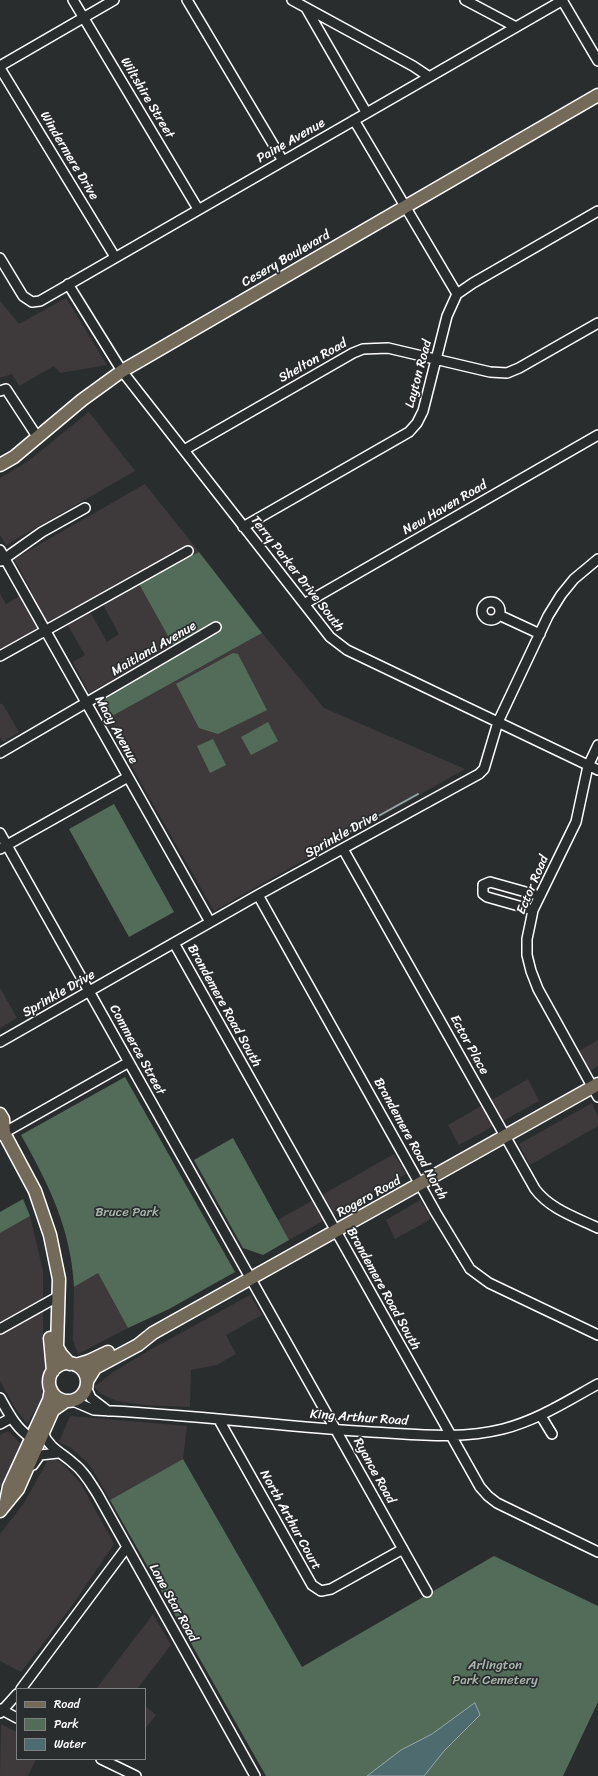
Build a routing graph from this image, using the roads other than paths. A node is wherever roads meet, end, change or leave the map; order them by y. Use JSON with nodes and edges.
{"nodes":[{"id":1,"x":73,"y":0,"type":"edge"},
{"id":2,"x":114,"y":0,"type":"edge"},
{"id":3,"x":187,"y":0,"type":"edge"},
{"id":4,"x":292,"y":0,"type":"edge"},
{"id":5,"x":465,"y":0,"type":"edge"},
{"id":6,"x":562,"y":0,"type":"edge"},
{"id":7,"x":305,"y":7,"type":"junction"},
{"id":8,"x":83,"y":18,"type":"junction"},
{"id":9,"x":516,"y":27,"type":"junction"},
{"id":10,"x":598,"y":61,"type":"edge"},
{"id":11,"x":0,"y":67,"type":"edge"},
{"id":12,"x":428,"y":76,"type":"junction"},
{"id":13,"x":598,"y":95,"type":"edge"},
{"id":14,"x":366,"y":112,"type":"junction"},
{"id":15,"x":354,"y":120,"type":"junction"},
{"id":16,"x":283,"y":161,"type":"junction"},
{"id":17,"x":405,"y":206,"type":"junction"},
{"id":18,"x":198,"y":209,"type":"junction"},
{"id":19,"x":598,"y":211,"type":"edge"},
{"id":20,"x":115,"y":257,"type":"junction"},
{"id":21,"x":0,"y":258,"type":"edge"},
{"id":22,"x":68,"y":284,"type":"junction"},
{"id":23,"x":458,"y":294,"type":"junction"},
{"id":24,"x":598,"y":323,"type":"edge"},
{"id":25,"x":436,"y":360,"type":"junction"},
{"id":26,"x":122,"y":371,"type":"junction"},
{"id":27,"x":0,"y":391,"type":"edge"},
{"id":28,"x":598,"y":435,"type":"edge"},
{"id":29,"x":38,"y":438,"type":"junction"},
{"id":30,"x":184,"y":450,"type":"junction"},
{"id":31,"x":0,"y":465,"type":"edge"},
{"id":32,"x":85,"y":508,"type":"dead end"},
{"id":33,"x":244,"y":527,"type":"junction"},
{"id":34,"x":0,"y":550,"type":"edge"},
{"id":35,"x":188,"y":550,"type":"dead end"},
{"id":36,"x":598,"y":559,"type":"edge"},
{"id":37,"x":3,"y":560,"type":"edge"},
{"id":38,"x":304,"y":604,"type":"junction"},
{"id":39,"x":499,"y":616,"type":"dead end"},
{"id":40,"x":216,"y":628,"type":"dead end"},
{"id":41,"x":46,"y":631,"type":"junction"},
{"id":42,"x":540,"y":634,"type":"junction"},
{"id":43,"x":0,"y":656,"type":"edge"},
{"id":44,"x":87,"y":704,"type":"junction"},
{"id":45,"x":498,"y":722,"type":"junction"},
{"id":46,"x":598,"y":745,"type":"edge"},
{"id":47,"x":0,"y":753,"type":"edge"},
{"id":48,"x":588,"y":766,"type":"junction"},
{"id":49,"x":598,"y":770,"type":"edge"},
{"id":50,"x":128,"y":777,"type":"junction"},
{"id":51,"x":0,"y":834,"type":"edge"},
{"id":52,"x":3,"y":847,"type":"edge"},
{"id":53,"x":343,"y":849,"type":"junction"},
{"id":54,"x":258,"y":895,"type":"junction"},
{"id":55,"x":540,"y":896,"type":"junction"},
{"id":56,"x":533,"y":910,"type":"junction"},
{"id":57,"x":210,"y":922,"type":"junction"},
{"id":58,"x":174,"y":943,"type":"junction"},
{"id":59,"x":89,"y":992,"type":"junction"},
{"id":60,"x":0,"y":1042,"type":"edge"},
{"id":61,"x":129,"y":1062,"type":"junction"},
{"id":62,"x":596,"y":1089,"type":"edge"},
{"id":63,"x":0,"y":1114,"type":"edge"},
{"id":64,"x":1,"y":1132,"type":"edge"},
{"id":65,"x":505,"y":1136,"type":"junction"},
{"id":66,"x":420,"y":1184,"type":"junction"},
{"id":67,"x":598,"y":1228,"type":"edge"},
{"id":68,"x":336,"y":1231,"type":"junction"},
{"id":69,"x":251,"y":1279,"type":"junction"},
{"id":70,"x":59,"y":1296,"type":"junction"},
{"id":71,"x":58,"y":1325,"type":"junction"},
{"id":72,"x":0,"y":1329,"type":"edge"},
{"id":73,"x":153,"y":1333,"type":"junction"},
{"id":74,"x":598,"y":1335,"type":"edge"},
{"id":75,"x":73,"y":1364,"type":"junction"},
{"id":76,"x":53,"y":1371,"type":"junction"},
{"id":77,"x":87,"y":1384,"type":"junction"},
{"id":78,"x":598,"y":1384,"type":"edge"},
{"id":79,"x":51,"y":1390,"type":"junction"},
{"id":80,"x":0,"y":1398,"type":"edge"},
{"id":81,"x":69,"y":1401,"type":"junction"},
{"id":82,"x":108,"y":1411,"type":"junction"},
{"id":83,"x":541,"y":1416,"type":"junction"},
{"id":84,"x":11,"y":1418,"type":"junction"},
{"id":85,"x":219,"y":1420,"type":"junction"},
{"id":86,"x":0,"y":1424,"type":"edge"},
{"id":87,"x":336,"y":1430,"type":"junction"},
{"id":88,"x":43,"y":1433,"type":"junction"},
{"id":89,"x":552,"y":1434,"type":"dead end"},
{"id":90,"x":451,"y":1436,"type":"junction"},
{"id":91,"x":31,"y":1438,"type":"junction"},
{"id":92,"x":58,"y":1453,"type":"junction"},
{"id":93,"x":6,"y":1504,"type":"edge"},
{"id":94,"x":127,"y":1547,"type":"junction"},
{"id":95,"x":403,"y":1549,"type":"junction"},
{"id":96,"x":598,"y":1552,"type":"edge"},
{"id":97,"x":427,"y":1592,"type":"dead end"},
{"id":98,"x":22,"y":1688,"type":"edge"},
{"id":99,"x":16,"y":1695,"type":"edge"},
{"id":100,"x":1,"y":1711,"type":"edge"},
{"id":101,"x":16,"y":1718,"type":"edge"},
{"id":102,"x":103,"y":1760,"type":"edge"},
{"id":103,"x":136,"y":1776,"type":"edge"},
{"id":104,"x":255,"y":1776,"type":"edge"}],
"edges":[{"from":1,"to":8,"type":"street","name":"Wiltshire Street"},
{"from":2,"to":8,"type":"street"},
{"from":3,"to":16,"type":"street"},
{"from":4,"to":7,"type":"street"},
{"from":5,"to":9,"type":"street"},
{"from":6,"to":9,"type":"street","name":"Paine Avenue"},
{"from":6,"to":10,"type":"street"},
{"from":7,"to":12,"type":"street"},
{"from":7,"to":14,"type":"street"},
{"from":8,"to":11,"type":"street"},
{"from":8,"to":18,"type":"street","name":"Wiltshire Street"},
{"from":9,"to":12,"type":"street","name":"Paine Avenue"},
{"from":11,"to":20,"type":"street","name":"Windermere Drive"},
{"from":12,"to":14,"type":"street","name":"Paine Avenue"},
{"from":13,"to":17,"type":"main road","name":"Cesery Boulevard"},
{"from":14,"to":15,"type":"street","name":"Paine Avenue"},
{"from":15,"to":16,"type":"street","name":"Paine Avenue"},
{"from":15,"to":17,"type":"street"},
{"from":16,"to":18,"type":"street","name":"Paine Avenue"},
{"from":17,"to":23,"type":"street"},
{"from":17,"to":26,"type":"main road","name":"Cesery Boulevard"},
{"from":18,"to":20,"type":"street","name":"Paine Avenue"},
{"from":19,"to":23,"type":"street","name":"Layton Road"},
{"from":20,"to":22,"type":"street","name":"Paine Avenue"},
{"from":21,"to":22,"type":"street","name":"Paine Avenue"},
{"from":22,"to":26,"type":"street","name":"Terry Parker Drive South"},
{"from":23,"to":25,"type":"street","name":"Layton Road"},
{"from":24,"to":25,"type":"street","name":"Shelton Road"},
{"from":25,"to":30,"type":"street","name":"Shelton Road"},
{"from":25,"to":33,"type":"street","name":"Layton Road"},
{"from":26,"to":29,"type":"main road","name":"Cesery Boulevard"},
{"from":26,"to":30,"type":"street","name":"Terry Parker Drive South"},
{"from":27,"to":29,"type":"street"},
{"from":28,"to":38,"type":"street","name":"New Haven Road"},
{"from":29,"to":31,"type":"main road","name":"Cesery Boulevard"},
{"from":30,"to":33,"type":"street","name":"Terry Parker Drive South"},
{"from":32,"to":37,"type":"street"},
{"from":33,"to":38,"type":"street","name":"Terry Parker Drive South"},
{"from":34,"to":37,"type":"street","name":"Macy Avenue"},
{"from":35,"to":41,"type":"street"},
{"from":36,"to":42,"type":"street","name":"Sprinkle Drive"},
{"from":37,"to":41,"type":"street","name":"Macy Avenue"},
{"from":38,"to":45,"type":"street","name":"Terry Parker Drive South"},
{"from":39,"to":42,"type":"street"},
{"from":40,"to":44,"type":"street","name":"Maitland Avenue"},
{"from":41,"to":43,"type":"street"},
{"from":41,"to":44,"type":"street","name":"Macy Avenue"},
{"from":42,"to":45,"type":"street","name":"Sprinkle Drive"},
{"from":44,"to":47,"type":"street","name":"Maitland Avenue"},
{"from":44,"to":50,"type":"street","name":"Macy Avenue"},
{"from":45,"to":48,"type":"street","name":"Terry Parker Drive South"},
{"from":45,"to":53,"type":"street","name":"Sprinkle Drive"},
{"from":46,"to":48,"type":"street","name":"Ector Road"},
{"from":48,"to":49,"type":"street","name":"Terry Parker Drive South"},
{"from":48,"to":55,"type":"street","name":"Ector Road"},
{"from":50,"to":52,"type":"street"},
{"from":50,"to":57,"type":"street","name":"Macy Avenue"},
{"from":51,"to":52,"type":"street","name":"Commerce Street"},
{"from":52,"to":59,"type":"street","name":"Commerce Street"},
{"from":53,"to":54,"type":"street","name":"Sprinkle Drive"},
{"from":53,"to":65,"type":"street","name":"Ector Place"},
{"from":54,"to":57,"type":"street","name":"Sprinkle Drive"},
{"from":54,"to":66,"type":"street","name":"Brandemere Road North"},
{"from":55,"to":56,"type":"street","name":"Ector Road"},
{"from":55,"to":56,"type":"street"},
{"from":56,"to":62,"type":"street","name":"Ector Road"},
{"from":57,"to":58,"type":"street","name":"Sprinkle Drive"},
{"from":58,"to":59,"type":"street","name":"Sprinkle Drive"},
{"from":58,"to":68,"type":"street","name":"Brandemere Road South"},
{"from":59,"to":60,"type":"street","name":"Sprinkle Drive"},
{"from":59,"to":61,"type":"street","name":"Commerce Street"},
{"from":61,"to":64,"type":"street"},
{"from":61,"to":69,"type":"street","name":"Commerce Street"},
{"from":62,"to":65,"type":"main road","name":"Rogero Road"},
{"from":63,"to":64,"type":"main road"},
{"from":64,"to":70,"type":"main road"},
{"from":65,"to":66,"type":"main road","name":"Rogero Road"},
{"from":65,"to":67,"type":"street","name":"Ector Place"},
{"from":66,"to":68,"type":"main road","name":"Rogero Road"},
{"from":66,"to":74,"type":"street","name":"Brandemere Road North"},
{"from":68,"to":69,"type":"main road","name":"Rogero Road"},
{"from":68,"to":90,"type":"street","name":"Brandemere Road South"},
{"from":69,"to":73,"type":"main road","name":"Rogero Road"},
{"from":69,"to":87,"type":"street","name":"Ryance Road"},
{"from":70,"to":71,"type":"main road"},
{"from":70,"to":72,"type":"street"},
{"from":71,"to":75,"type":"main road"},
{"from":71,"to":76,"type":"main road"},
{"from":73,"to":75,"type":"main road","name":"Rogero Road"},
{"from":73,"to":77,"type":"main road","name":"Rogero Road"},
{"from":75,"to":76,"type":"main road"},
{"from":75,"to":77,"type":"main road"},
{"from":76,"to":79,"type":"main road"},
{"from":77,"to":81,"type":"main road"},
{"from":77,"to":82,"type":"street"},
{"from":78,"to":83,"type":"street","name":"King Arthur Road"},
{"from":79,"to":81,"type":"main road"},
{"from":79,"to":91,"type":"main road"},
{"from":80,"to":84,"type":"street"},
{"from":81,"to":82,"type":"street","name":"King Arthur Road"},
{"from":81,"to":88,"type":"main road"},
{"from":82,"to":85,"type":"street","name":"King Arthur Road"},
{"from":83,"to":89,"type":"street"},
{"from":83,"to":90,"type":"street","name":"King Arthur Road"},
{"from":84,"to":86,"type":"street"},
{"from":84,"to":91,"type":"street"},
{"from":85,"to":87,"type":"street","name":"King Arthur Road"},
{"from":85,"to":95,"type":"street","name":"North Arthur Court"},
{"from":87,"to":90,"type":"street","name":"King Arthur Road"},
{"from":87,"to":95,"type":"street","name":"Ryance Road"},
{"from":88,"to":92,"type":"street","name":"Lone Star Road"},
{"from":88,"to":93,"type":"main road"},
{"from":90,"to":96,"type":"street","name":"Brandemere Road South"},
{"from":91,"to":93,"type":"main road"},
{"from":92,"to":93,"type":"street"},
{"from":92,"to":94,"type":"street","name":"Lone Star Road"},
{"from":94,"to":98,"type":"street"},
{"from":94,"to":104,"type":"street","name":"Lone Star Road"},
{"from":95,"to":97,"type":"street","name":"Ryance Road"},
{"from":99,"to":100,"type":"street"},
{"from":100,"to":101,"type":"street"},
{"from":102,"to":103,"type":"street"}]}
